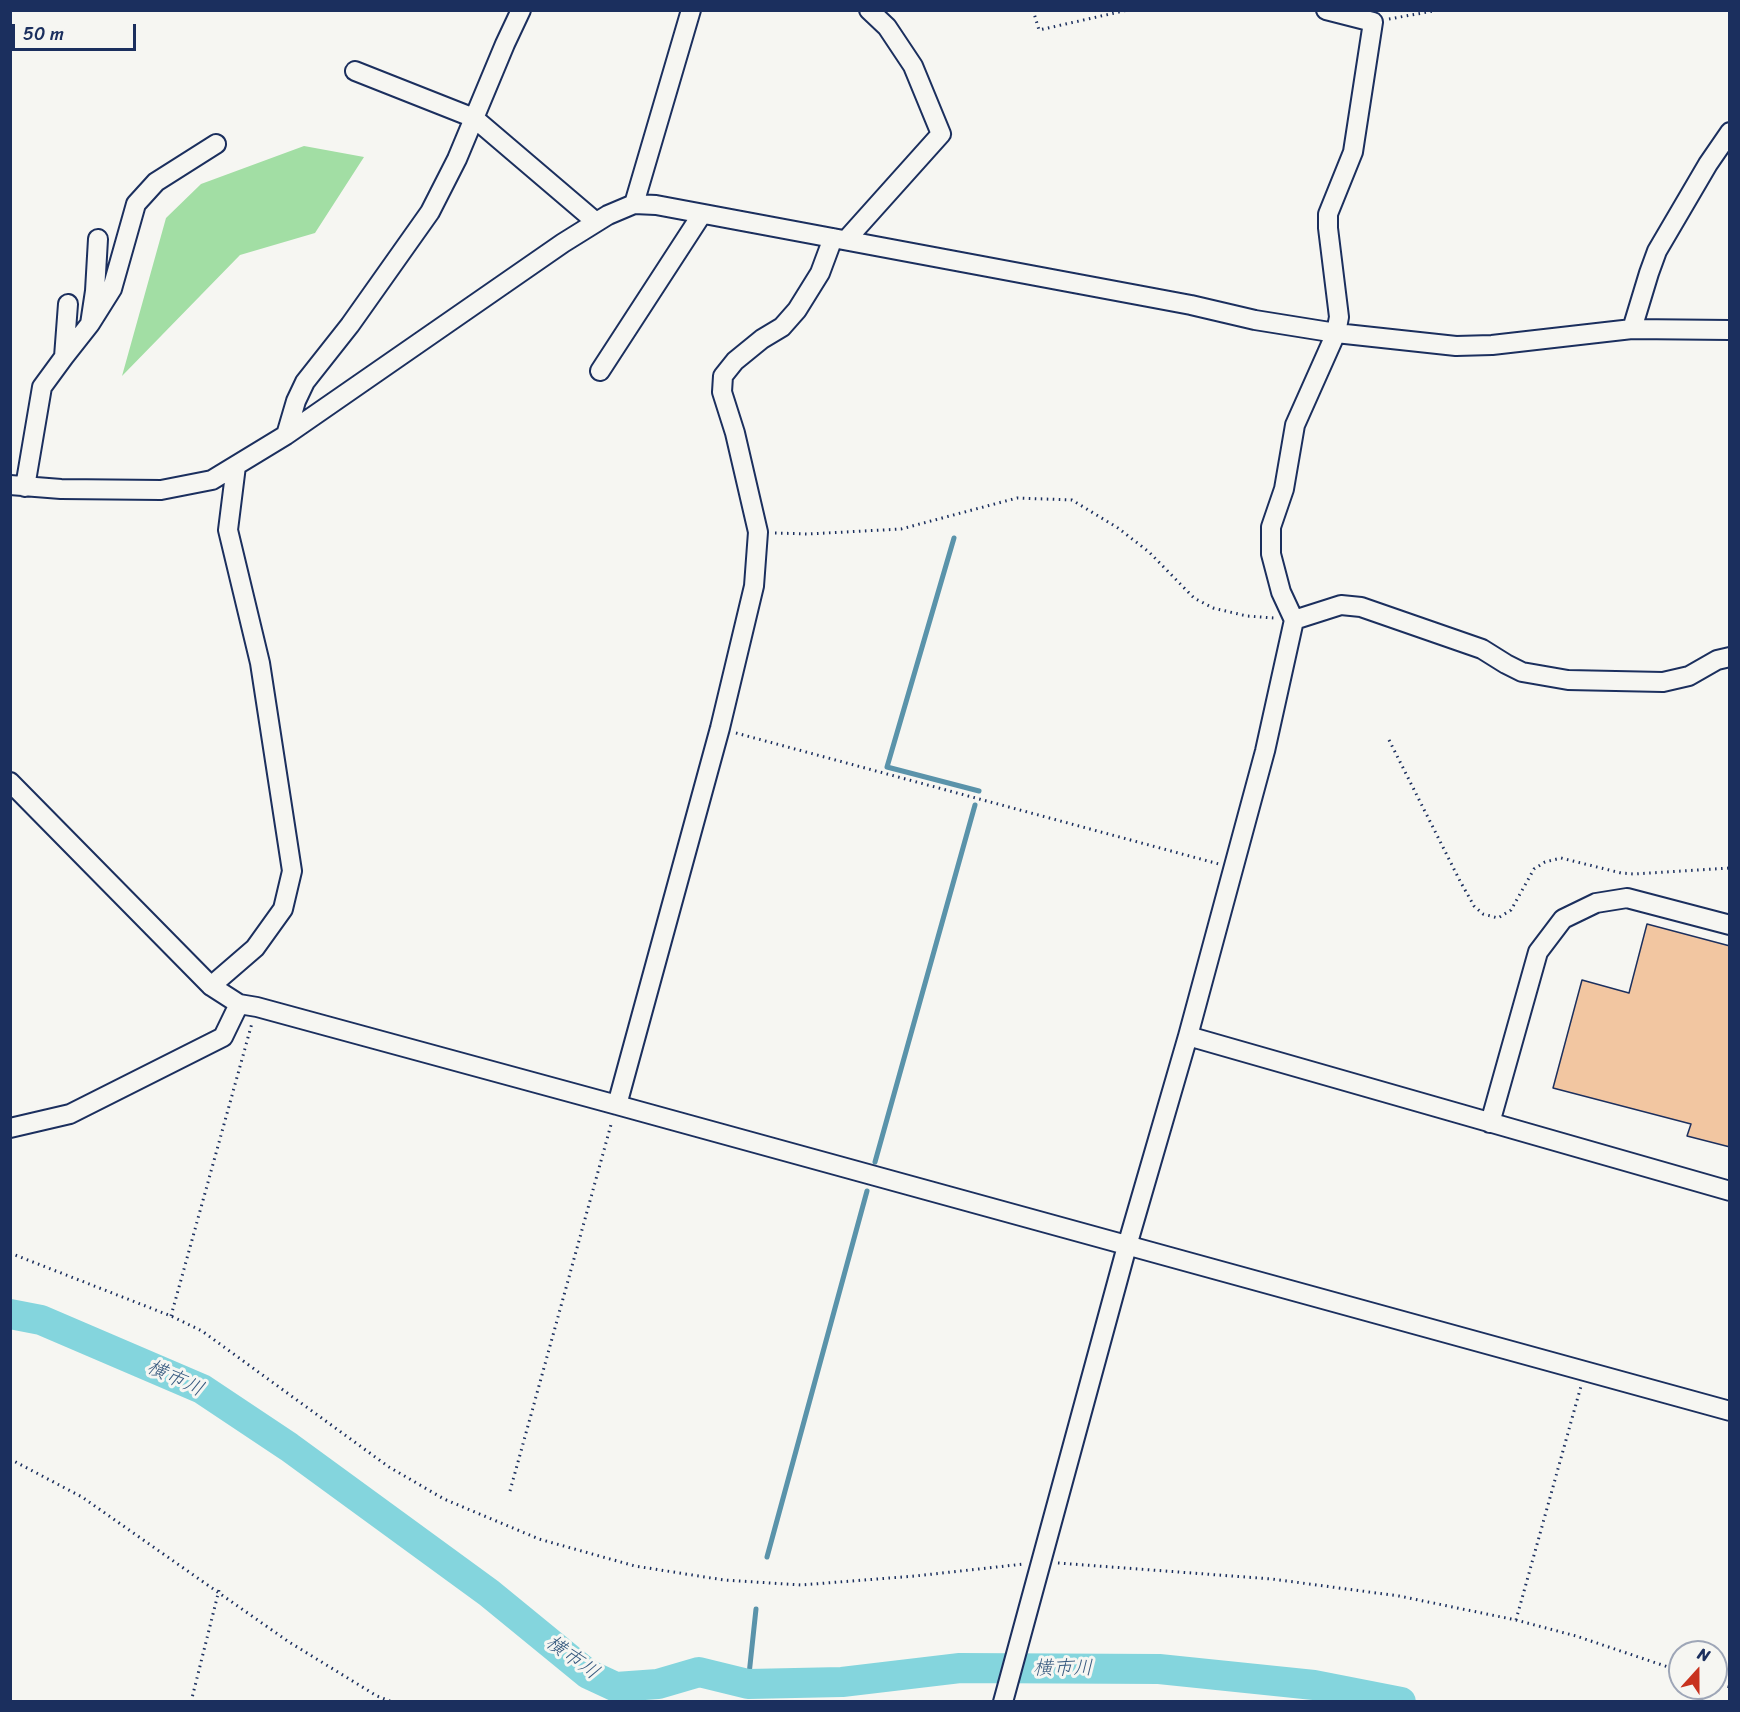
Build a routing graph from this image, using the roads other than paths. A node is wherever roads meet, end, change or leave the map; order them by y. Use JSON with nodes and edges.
{"nodes":[{"id":1,"x":521,"y":10,"type":"edge"},
{"id":2,"x":691,"y":10,"type":"edge"},
{"id":3,"x":869,"y":10,"type":"edge"},
{"id":4,"x":1326,"y":10,"type":"edge"},
{"id":5,"x":355,"y":71,"type":"dead end"},
{"id":6,"x":474,"y":118,"type":"junction"},
{"id":7,"x":1730,"y":132,"type":"edge"},
{"id":8,"x":216,"y":144,"type":"dead end"},
{"id":9,"x":634,"y":204,"type":"junction"},
{"id":10,"x":702,"y":214,"type":"junction"},
{"id":11,"x":596,"y":222,"type":"junction"},
{"id":12,"x":98,"y":239,"type":"dead end"},
{"id":13,"x":840,"y":239,"type":"junction"},
{"id":14,"x":68,"y":304,"type":"dead end"},
{"id":15,"x":90,"y":324,"type":"junction"},
{"id":16,"x":1632,"y":329,"type":"junction"},
{"id":17,"x":1730,"y":330,"type":"edge"},
{"id":18,"x":1336,"y":333,"type":"junction"},
{"id":19,"x":64,"y":357,"type":"junction"},
{"id":20,"x":600,"y":371,"type":"dead end"},
{"id":21,"x":286,"y":435,"type":"junction"},
{"id":22,"x":236,"y":466,"type":"junction"},
{"id":23,"x":18,"y":486,"type":"edge"},
{"id":24,"x":1294,"y":620,"type":"junction"},
{"id":25,"x":1730,"y":657,"type":"edge"},
{"id":26,"x":10,"y":782,"type":"edge"},
{"id":27,"x":1730,"y":925,"type":"edge"},
{"id":28,"x":211,"y":987,"type":"junction"},
{"id":29,"x":248,"y":1006,"type":"junction"},
{"id":30,"x":1188,"y":1036,"type":"junction"},
{"id":31,"x":617,"y":1105,"type":"junction"},
{"id":32,"x":1490,"y":1123,"type":"junction"},
{"id":33,"x":10,"y":1128,"type":"edge"},
{"id":34,"x":1730,"y":1191,"type":"edge"},
{"id":35,"x":1127,"y":1246,"type":"junction"},
{"id":36,"x":1730,"y":1411,"type":"edge"},
{"id":37,"x":1003,"y":1701,"type":"edge"}],
"edges":[{"from":1,"to":6,"type":"street"},
{"from":2,"to":9,"type":"street"},
{"from":3,"to":13,"type":"street"},
{"from":4,"to":18,"type":"street"},
{"from":5,"to":6,"type":"street"},
{"from":6,"to":11,"type":"street"},
{"from":6,"to":21,"type":"street"},
{"from":7,"to":16,"type":"street"},
{"from":8,"to":15,"type":"street"},
{"from":9,"to":10,"type":"street"},
{"from":9,"to":11,"type":"street"},
{"from":10,"to":13,"type":"street"},
{"from":10,"to":20,"type":"street"},
{"from":11,"to":21,"type":"street"},
{"from":12,"to":15,"type":"street"},
{"from":13,"to":18,"type":"street"},
{"from":13,"to":31,"type":"street"},
{"from":14,"to":19,"type":"street"},
{"from":15,"to":19,"type":"street"},
{"from":16,"to":17,"type":"street"},
{"from":16,"to":18,"type":"street"},
{"from":18,"to":24,"type":"street"},
{"from":19,"to":23,"type":"street"},
{"from":21,"to":22,"type":"street"},
{"from":22,"to":23,"type":"street"},
{"from":22,"to":28,"type":"street"},
{"from":24,"to":25,"type":"street"},
{"from":24,"to":30,"type":"street"},
{"from":26,"to":28,"type":"street"},
{"from":27,"to":32,"type":"street"},
{"from":28,"to":29,"type":"street"},
{"from":29,"to":31,"type":"street"},
{"from":29,"to":33,"type":"street"},
{"from":30,"to":32,"type":"street"},
{"from":30,"to":35,"type":"street"},
{"from":31,"to":35,"type":"street"},
{"from":32,"to":34,"type":"street"},
{"from":35,"to":36,"type":"street"},
{"from":35,"to":37,"type":"street"}]}
